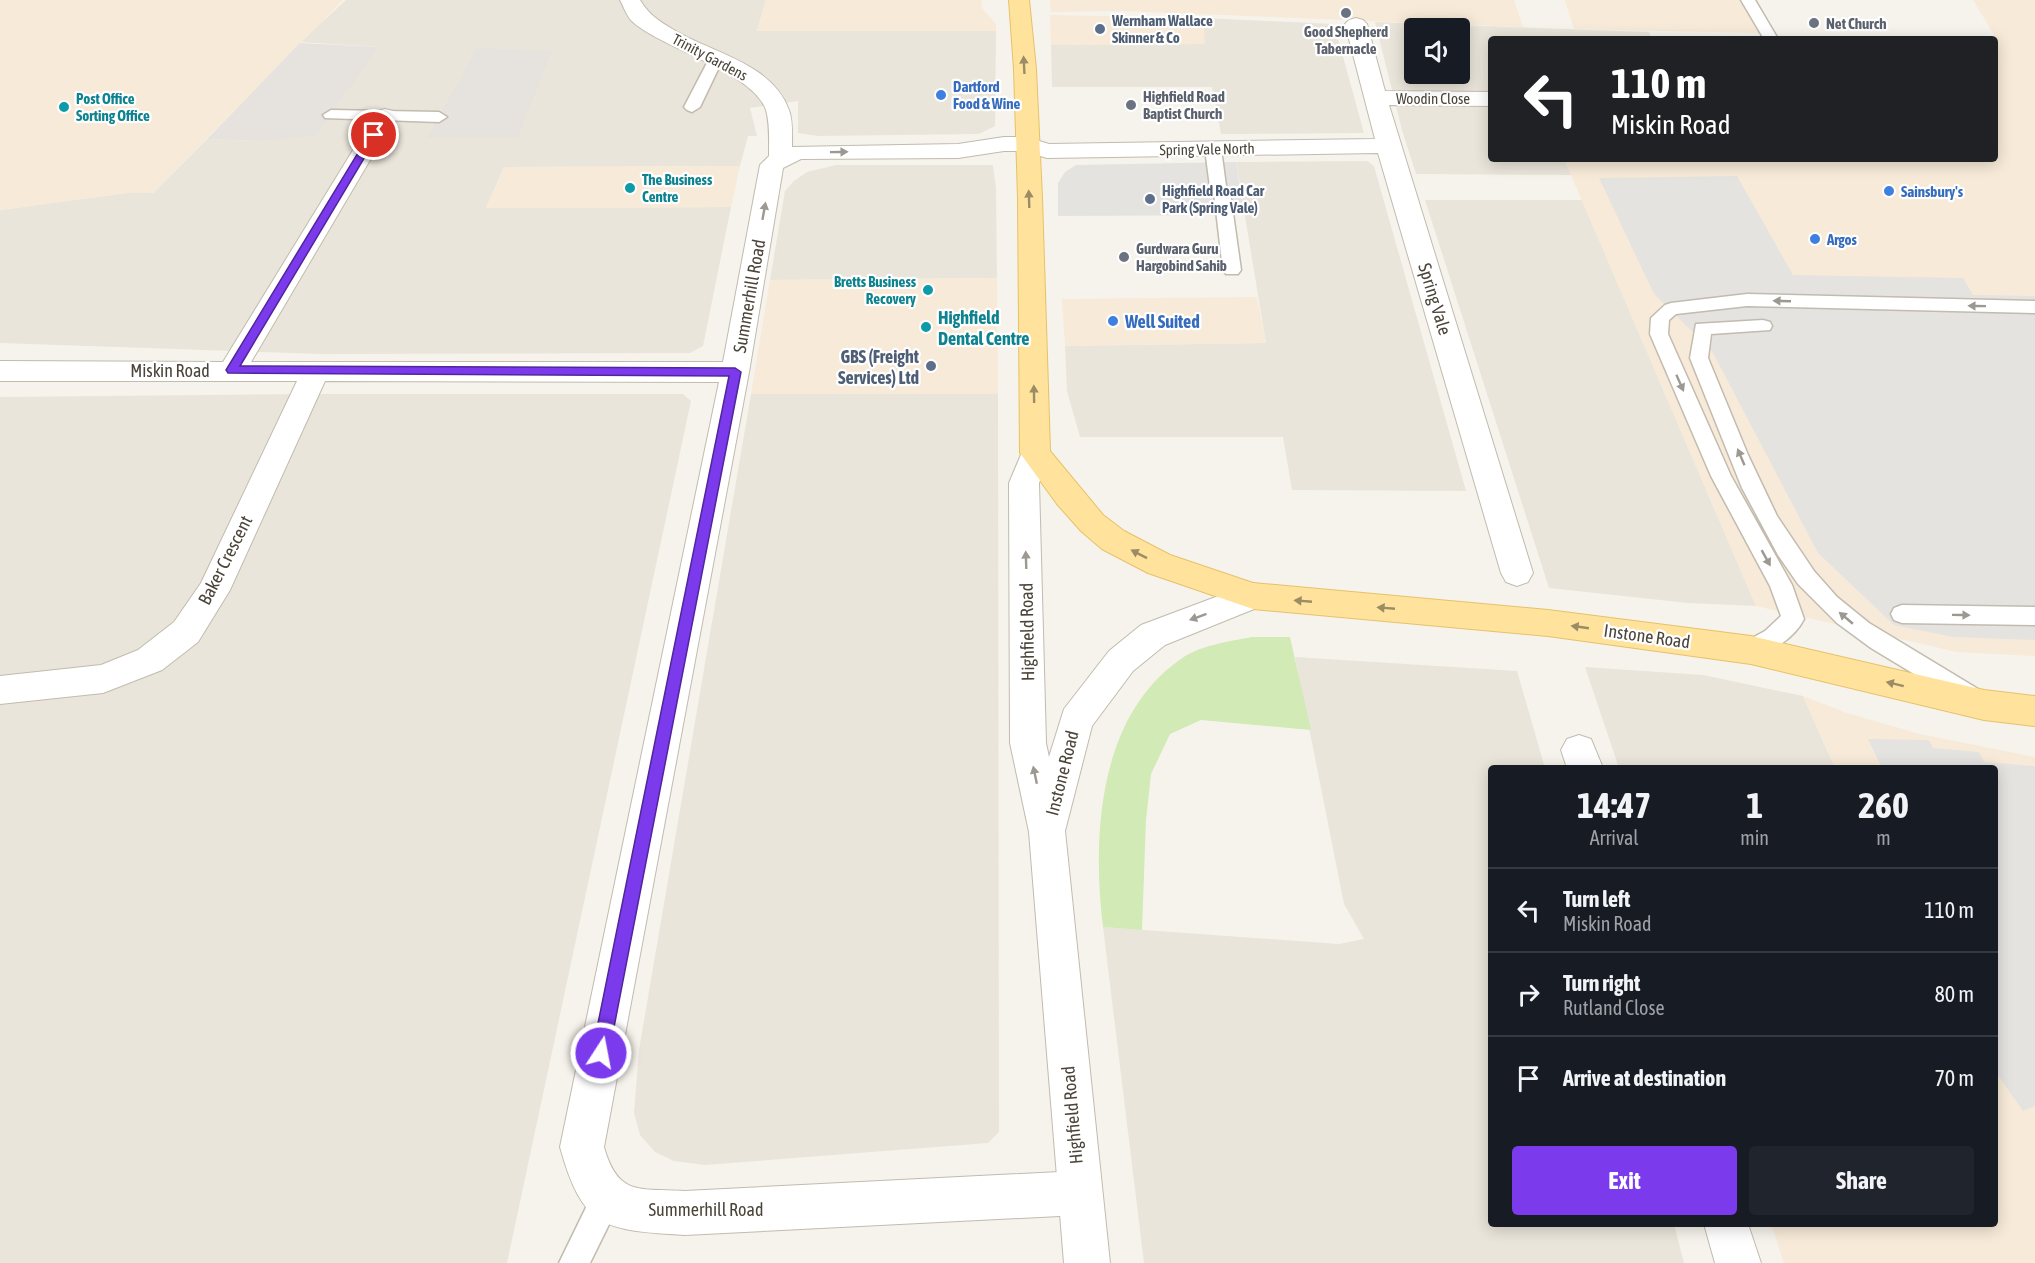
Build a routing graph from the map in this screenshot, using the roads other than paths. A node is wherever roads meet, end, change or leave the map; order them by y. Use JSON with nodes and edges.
{"nodes":[{"id":1,"x":630,"y":0,"type":"edge"},
{"id":2,"x":1019,"y":0,"type":"edge"},
{"id":3,"x":1748,"y":0,"type":"edge"},
{"id":4,"x":1356,"y":24,"type":"dead end"},
{"id":5,"x":1770,"y":36,"type":"edge"},
{"id":6,"x":715,"y":61,"type":"junction"},
{"id":7,"x":1374,"y":98,"type":"junction"},
{"id":8,"x":1488,"y":99,"type":"edge"},
{"id":9,"x":692,"y":107,"type":"dead end"},
{"id":10,"x":331,"y":115,"type":"dead end"},
{"id":11,"x":385,"y":116,"type":"junction"},
{"id":12,"x":439,"y":117,"type":"dead end"},
{"id":13,"x":1026,"y":144,"type":"junction"},
{"id":14,"x":1388,"y":146,"type":"junction"},
{"id":15,"x":1213,"y":148,"type":"junction"},
{"id":16,"x":781,"y":158,"type":"junction"},
{"id":17,"x":1232,"y":270,"type":"dead end"},
{"id":18,"x":2035,"y":307,"type":"edge"},
{"id":19,"x":1763,"y":326,"type":"dead end"},
{"id":20,"x":232,"y":370,"type":"junction"},
{"id":21,"x":0,"y":371,"type":"edge"},
{"id":22,"x":316,"y":371,"type":"junction"},
{"id":23,"x":735,"y":372,"type":"junction"},
{"id":24,"x":1035,"y":453,"type":"junction"},
{"id":25,"x":1517,"y":573,"type":"dead end"},
{"id":26,"x":1252,"y":597,"type":"junction"},
{"id":27,"x":1902,"y":614,"type":"dead end"},
{"id":28,"x":2035,"y":616,"type":"edge"},
{"id":29,"x":1751,"y":650,"type":"junction"},
{"id":30,"x":0,"y":690,"type":"edge"},
{"id":31,"x":1984,"y":705,"type":"junction"},
{"id":32,"x":2035,"y":711,"type":"edge"},
{"id":33,"x":1047,"y":832,"type":"junction"},
{"id":34,"x":1079,"y":1194,"type":"junction"},
{"id":35,"x":607,"y":1198,"type":"junction"},
{"id":36,"x":1727,"y":1227,"type":"edge"},
{"id":37,"x":574,"y":1263,"type":"edge"},
{"id":38,"x":1087,"y":1263,"type":"edge"},
{"id":39,"x":1738,"y":1263,"type":"edge"}],
"edges":[{"from":1,"to":6,"type":"street","name":"Trinity Gardens"},
{"from":13,"to":2,"type":"main road","name":"Highfield Road","one_way":true},
{"from":3,"to":5,"type":"lane"},
{"from":4,"to":7,"type":"street","name":"Spring Vale"},
{"from":6,"to":9,"type":"lane"},
{"from":6,"to":16,"type":"street","name":"Trinity Gardens"},
{"from":7,"to":8,"type":"street","name":"Woodin Close"},
{"from":7,"to":14,"type":"street","name":"Spring Vale"},
{"from":10,"to":11,"type":"lane"},
{"from":11,"to":12,"type":"lane"},
{"from":11,"to":20,"type":"street"},
{"from":13,"to":15,"type":"street","name":"Spring Vale North"},
{"from":16,"to":13,"type":"street","one_way":true},
{"from":24,"to":13,"type":"main road","name":"Highfield Road","one_way":true},
{"from":14,"to":15,"type":"street","name":"Spring Vale North"},
{"from":14,"to":25,"type":"street","name":"Spring Vale"},
{"from":15,"to":17,"type":"lane"},
{"from":23,"to":16,"type":"street","name":"Summerhill Road","one_way":true},
{"from":18,"to":29,"type":"lane","one_way":true},
{"from":31,"to":19,"type":"lane","one_way":true},
{"from":20,"to":21,"type":"street","name":"Miskin Road"},
{"from":20,"to":22,"type":"street","name":"Miskin Road"},
{"from":22,"to":23,"type":"street","name":"Miskin Road"},
{"from":22,"to":30,"type":"street","name":"Baker Crescent"},
{"from":23,"to":35,"type":"street","name":"Summerhill Road"},
{"from":26,"to":24,"type":"main road","name":"Instone Road","one_way":true},
{"from":33,"to":24,"type":"street","name":"Highfield Road","one_way":true},
{"from":29,"to":26,"type":"main road","name":"Instone Road","one_way":true},
{"from":26,"to":33,"type":"street","name":"Instone Road","one_way":true},
{"from":27,"to":28,"type":"lane","one_way":true},
{"from":31,"to":29,"type":"main road","name":"Instone Road","one_way":true},
{"from":31,"to":32,"type":"main road","name":"Instone Road"},
{"from":33,"to":34,"type":"street","name":"Highfield Road"},
{"from":34,"to":35,"type":"street","name":"Summerhill Road"},
{"from":34,"to":38,"type":"street","name":"Highfield Road"},
{"from":35,"to":37,"type":"lane"},
{"from":36,"to":39,"type":"street"}]}
